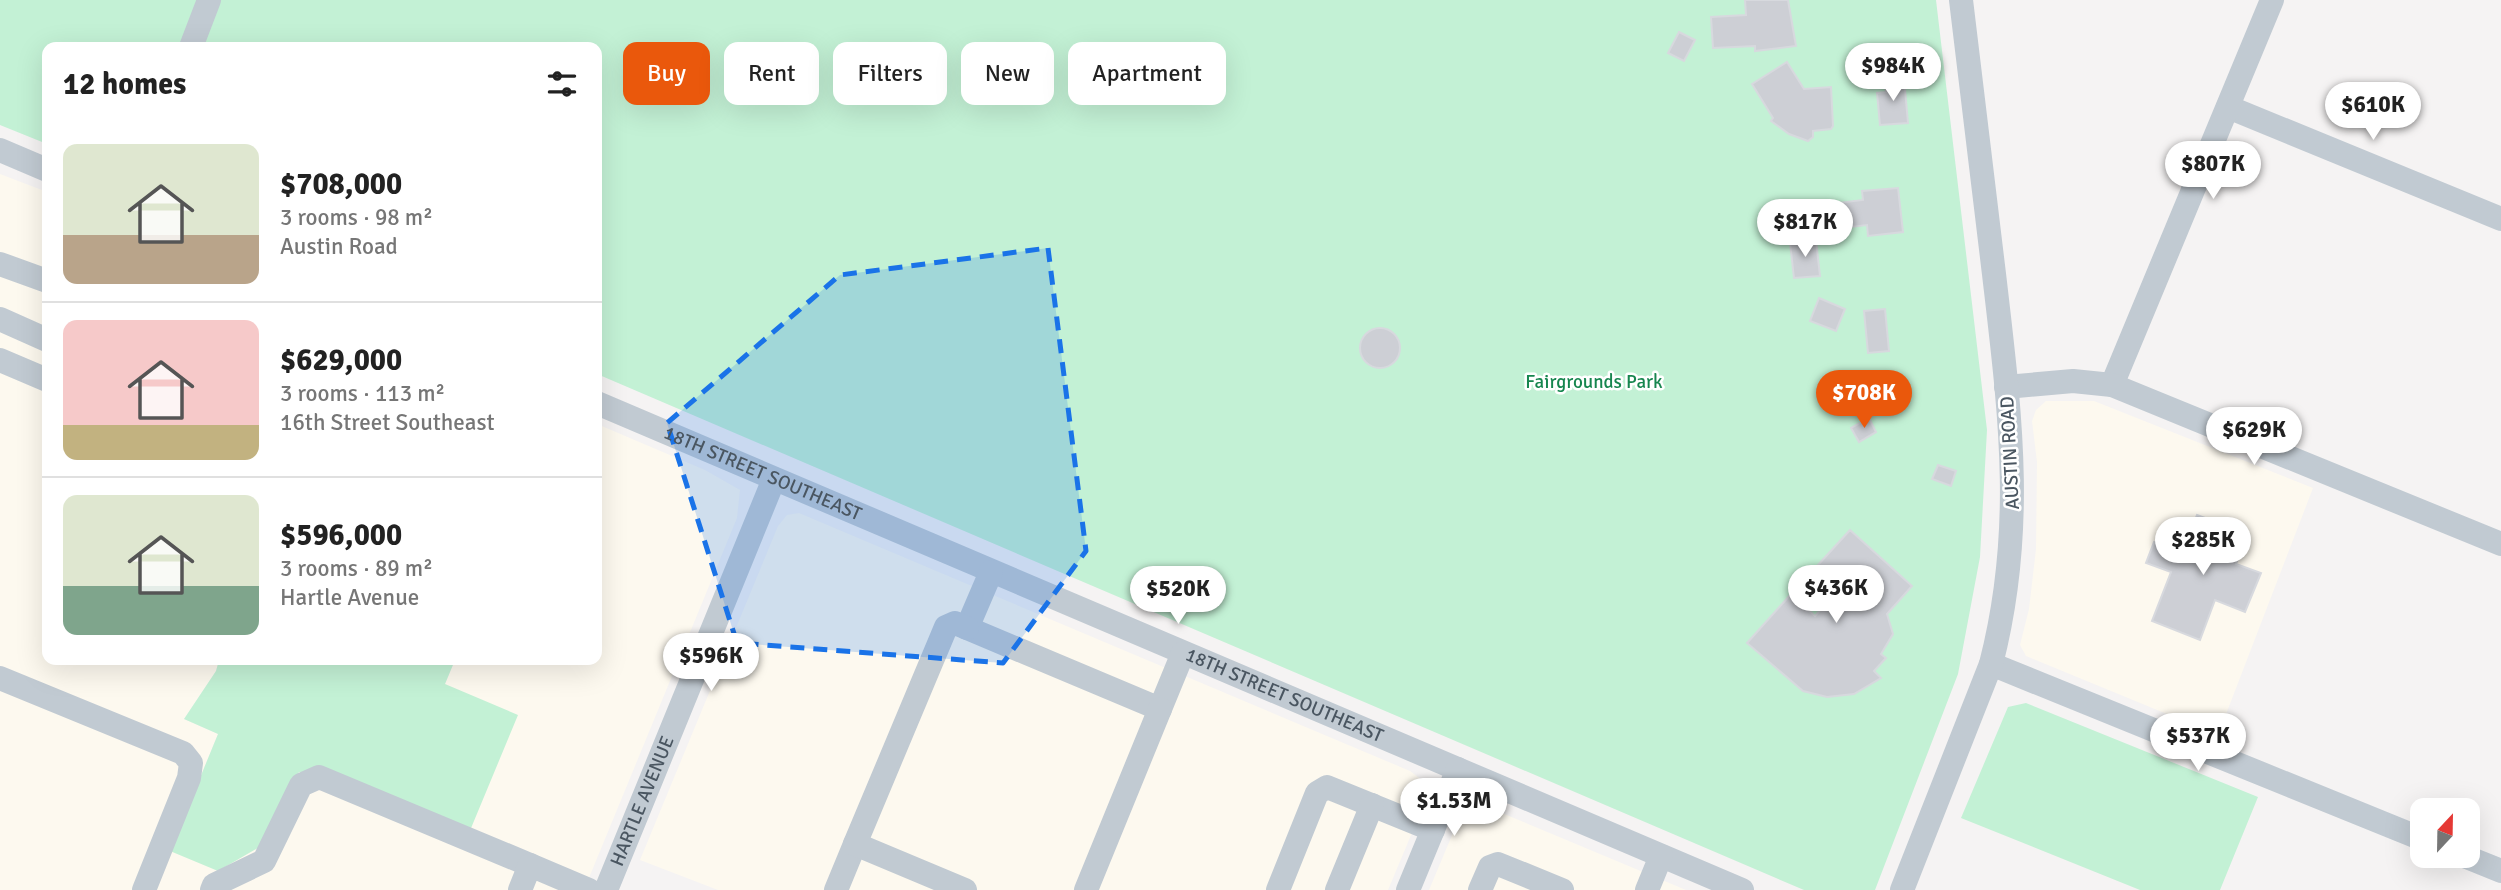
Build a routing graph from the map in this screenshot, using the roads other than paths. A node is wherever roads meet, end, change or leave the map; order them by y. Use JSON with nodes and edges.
{"nodes":[{"id":1,"x":209,"y":0,"type":"edge"},
{"id":2,"x":1961,"y":0,"type":"edge"},
{"id":3,"x":2272,"y":0,"type":"edge"},
{"id":4,"x":193,"y":42,"type":"edge"},
{"id":5,"x":2228,"y":107,"type":"junction"},
{"id":6,"x":0,"y":150,"type":"edge"},
{"id":7,"x":42,"y":168,"type":"edge"},
{"id":8,"x":2501,"y":219,"type":"edge"},
{"id":9,"x":0,"y":264,"type":"edge"},
{"id":10,"x":42,"y":279,"type":"edge"},
{"id":11,"x":0,"y":319,"type":"edge"},
{"id":12,"x":42,"y":338,"type":"edge"},
{"id":13,"x":0,"y":360,"type":"edge"},
{"id":14,"x":42,"y":378,"type":"edge"},
{"id":15,"x":2112,"y":385,"type":"junction"},
{"id":16,"x":2006,"y":387,"type":"junction"},
{"id":17,"x":602,"y":405,"type":"edge"},
{"id":18,"x":774,"y":479,"type":"junction"},
{"id":19,"x":2501,"y":544,"type":"edge"},
{"id":20,"x":991,"y":572,"type":"junction"},
{"id":21,"x":967,"y":628,"type":"junction"},
{"id":22,"x":1183,"y":653,"type":"junction"},
{"id":23,"x":1991,"y":664,"type":"junction"},
{"id":24,"x":0,"y":678,"type":"edge"},
{"id":25,"x":1160,"y":709,"type":"junction"},
{"id":26,"x":1458,"y":769,"type":"junction"},
{"id":27,"x":1372,"y":805,"type":"junction"},
{"id":28,"x":1433,"y":830,"type":"junction"},
{"id":29,"x":2410,"y":834,"type":"edge"},
{"id":30,"x":855,"y":844,"type":"junction"},
{"id":31,"x":1661,"y":856,"type":"junction"},
{"id":32,"x":2480,"y":862,"type":"edge"},
{"id":33,"x":530,"y":865,"type":"junction"},
{"id":34,"x":2501,"y":871,"type":"edge"},
{"id":35,"x":144,"y":890,"type":"edge"},
{"id":36,"x":212,"y":890,"type":"edge"},
{"id":37,"x":520,"y":890,"type":"edge"},
{"id":38,"x":589,"y":890,"type":"edge"},
{"id":39,"x":606,"y":890,"type":"edge"},
{"id":40,"x":836,"y":890,"type":"edge"},
{"id":41,"x":965,"y":890,"type":"edge"},
{"id":42,"x":1086,"y":890,"type":"edge"},
{"id":43,"x":1278,"y":890,"type":"edge"},
{"id":44,"x":1337,"y":890,"type":"edge"},
{"id":45,"x":1408,"y":890,"type":"edge"},
{"id":46,"x":1480,"y":890,"type":"edge"},
{"id":47,"x":1562,"y":890,"type":"edge"},
{"id":48,"x":1647,"y":890,"type":"edge"},
{"id":49,"x":1742,"y":890,"type":"edge"},
{"id":50,"x":1902,"y":890,"type":"edge"}],
"edges":[{"from":1,"to":4,"type":"street"},
{"from":2,"to":16,"type":"street","name":"AUSTIN ROAD"},
{"from":3,"to":5,"type":"street"},
{"from":5,"to":8,"type":"street"},
{"from":5,"to":15,"type":"street"},
{"from":6,"to":7,"type":"street"},
{"from":9,"to":10,"type":"street"},
{"from":11,"to":12,"type":"street"},
{"from":13,"to":14,"type":"street"},
{"from":15,"to":16,"type":"street"},
{"from":15,"to":19,"type":"street"},
{"from":16,"to":23,"type":"street","name":"AUSTIN ROAD"},
{"from":17,"to":18,"type":"street","name":"18TH STREET SOUTHEAST"},
{"from":18,"to":20,"type":"street","name":"18TH STREET SOUTHEAST"},
{"from":18,"to":39,"type":"street","name":"HARTLE AVENUE"},
{"from":20,"to":21,"type":"street"},
{"from":20,"to":22,"type":"street","name":"18TH STREET SOUTHEAST"},
{"from":21,"to":25,"type":"street"},
{"from":21,"to":30,"type":"street"},
{"from":22,"to":25,"type":"street"},
{"from":22,"to":26,"type":"street","name":"18TH STREET SOUTHEAST"},
{"from":23,"to":29,"type":"street"},
{"from":23,"to":50,"type":"street","name":"AUSTIN ROAD"},
{"from":24,"to":35,"type":"street"},
{"from":25,"to":42,"type":"street"},
{"from":26,"to":28,"type":"street"},
{"from":26,"to":31,"type":"street","name":"18TH STREET SOUTHEAST"},
{"from":27,"to":28,"type":"street"},
{"from":27,"to":43,"type":"street"},
{"from":27,"to":44,"type":"street"},
{"from":28,"to":45,"type":"street"},
{"from":30,"to":40,"type":"street"},
{"from":30,"to":41,"type":"street"},
{"from":31,"to":48,"type":"street"},
{"from":31,"to":49,"type":"street","name":"18TH STREET SOUTHEAST"},
{"from":32,"to":34,"type":"street"},
{"from":33,"to":36,"type":"street"},
{"from":33,"to":37,"type":"street"},
{"from":33,"to":38,"type":"street"},
{"from":46,"to":47,"type":"street"}]}
